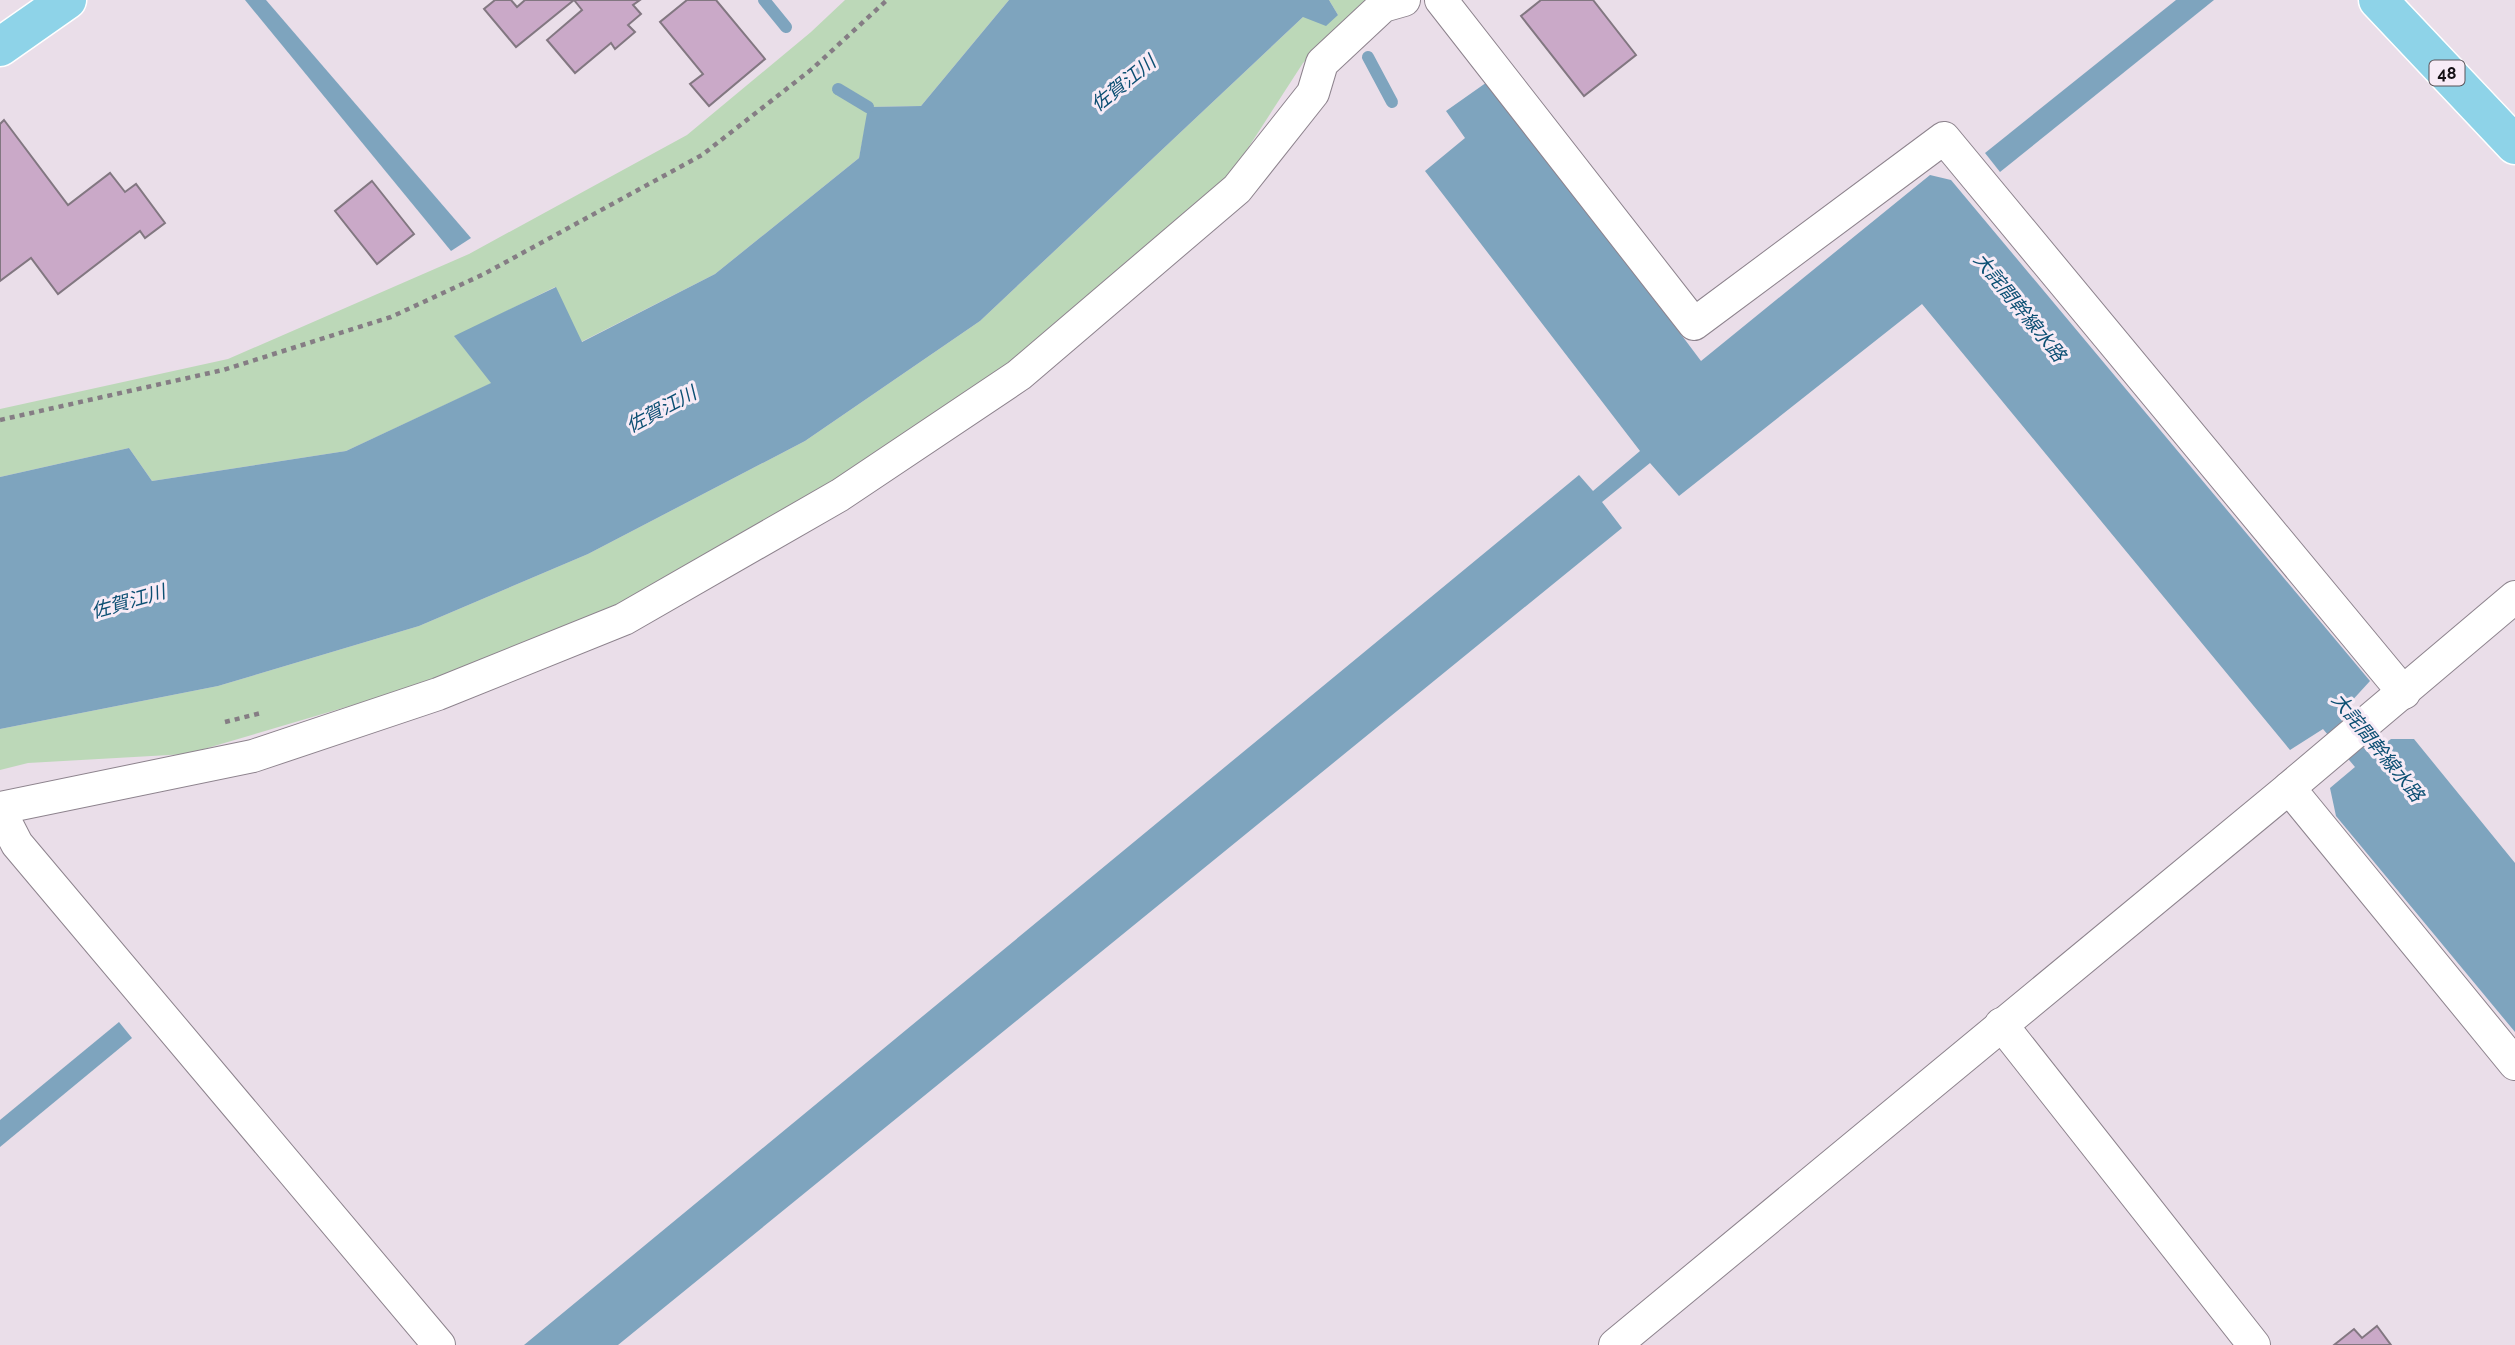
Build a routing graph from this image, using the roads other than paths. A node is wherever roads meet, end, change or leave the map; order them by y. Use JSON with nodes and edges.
{"nodes":[{"id":1,"x":67,"y":0,"type":"edge"},
{"id":2,"x":1404,"y":0,"type":"edge"},
{"id":3,"x":1441,"y":0,"type":"edge"},
{"id":4,"x":2378,"y":0,"type":"edge"},
{"id":5,"x":0,"y":47,"type":"edge"},
{"id":6,"x":2515,"y":145,"type":"edge"},
{"id":7,"x":2515,"y":597,"type":"edge"},
{"id":8,"x":2404,"y":693,"type":"junction"},
{"id":9,"x":2289,"y":789,"type":"junction"},
{"id":10,"x":0,"y":810,"type":"edge"},
{"id":11,"x":2001,"y":1024,"type":"junction"},
{"id":12,"x":2515,"y":1064,"type":"edge"},
{"id":13,"x":439,"y":1345,"type":"edge"},
{"id":14,"x":1615,"y":1345,"type":"edge"},
{"id":15,"x":2253,"y":1345,"type":"edge"}],
"edges":[{"from":1,"to":5,"type":"main road"},
{"from":2,"to":10,"type":"street"},
{"from":3,"to":8,"type":"street"},
{"from":4,"to":6,"type":"main road","number":"48"},
{"from":7,"to":8,"type":"street"},
{"from":8,"to":9,"type":"street"},
{"from":9,"to":11,"type":"street"},
{"from":9,"to":12,"type":"street"},
{"from":10,"to":13,"type":"street"},
{"from":11,"to":14,"type":"street"},
{"from":11,"to":15,"type":"street"}]}
